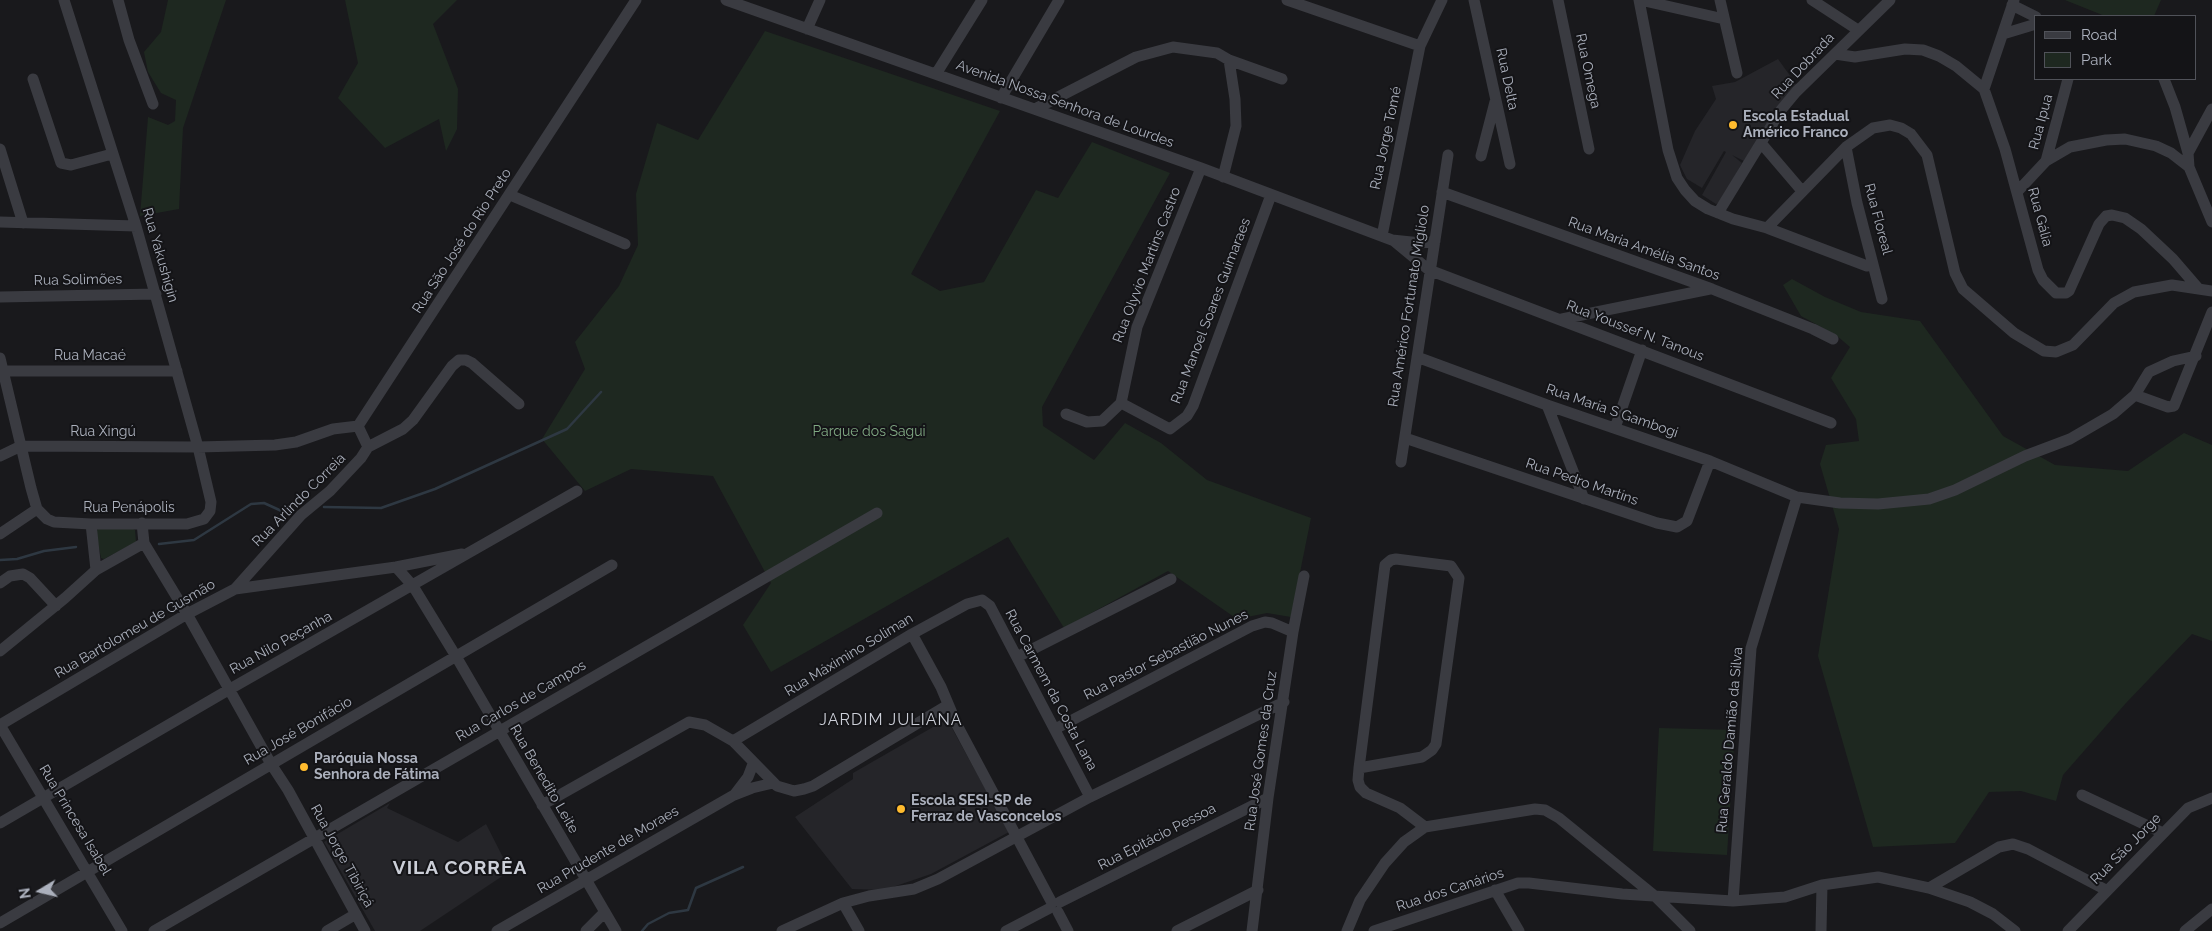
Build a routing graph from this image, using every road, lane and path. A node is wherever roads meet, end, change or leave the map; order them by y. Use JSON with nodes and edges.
{"nodes":[{"id":1,"x":64,"y":0,"type":"edge"},
{"id":2,"x":118,"y":0,"type":"edge"},
{"id":3,"x":636,"y":0,"type":"edge"},
{"id":4,"x":726,"y":0,"type":"edge"},
{"id":5,"x":820,"y":0,"type":"edge"},
{"id":6,"x":982,"y":0,"type":"edge"},
{"id":7,"x":1059,"y":0,"type":"edge"},
{"id":8,"x":1287,"y":0,"type":"edge"},
{"id":9,"x":1442,"y":0,"type":"edge"},
{"id":10,"x":1474,"y":0,"type":"edge"},
{"id":11,"x":1558,"y":0,"type":"edge"},
{"id":12,"x":1640,"y":0,"type":"edge"},
{"id":13,"x":1720,"y":0,"type":"edge"},
{"id":14,"x":1812,"y":0,"type":"edge"},
{"id":15,"x":1890,"y":0,"type":"edge"},
{"id":16,"x":2013,"y":3,"type":"edge"},
{"id":17,"x":2034,"y":16,"type":"edge"},
{"id":18,"x":1724,"y":18,"type":"junction"},
{"id":19,"x":2034,"y":25,"type":"edge"},
{"id":20,"x":808,"y":29,"type":"junction"},
{"id":21,"x":1858,"y":30,"type":"junction"},
{"id":22,"x":2003,"y":34,"type":"junction"},
{"id":23,"x":1420,"y":46,"type":"junction"},
{"id":24,"x":1835,"y":54,"type":"junction"},
{"id":25,"x":1229,"y":60,"type":"junction"},
{"id":26,"x":1737,"y":73,"type":"dead end"},
{"id":27,"x":936,"y":74,"type":"junction"},
{"id":28,"x":33,"y":79,"type":"dead end"},
{"id":29,"x":1282,"y":79,"type":"dead end"},
{"id":30,"x":2068,"y":80,"type":"edge"},
{"id":31,"x":2164,"y":80,"type":"edge"},
{"id":32,"x":1984,"y":89,"type":"junction"},
{"id":33,"x":1001,"y":98,"type":"junction"},
{"id":34,"x":1496,"y":100,"type":"junction"},
{"id":35,"x":152,"y":104,"type":"dead end"},
{"id":36,"x":1034,"y":109,"type":"junction"},
{"id":37,"x":2212,"y":109,"type":"edge"},
{"id":38,"x":2052,"y":135,"type":"junction"},
{"id":39,"x":1761,"y":143,"type":"junction"},
{"id":40,"x":1846,"y":147,"type":"junction"},
{"id":41,"x":2070,"y":147,"type":"junction"},
{"id":42,"x":1589,"y":149,"type":"dead end"},
{"id":43,"x":0,"y":150,"type":"edge"},
{"id":44,"x":2188,"y":152,"type":"junction"},
{"id":45,"x":112,"y":154,"type":"junction"},
{"id":46,"x":1448,"y":155,"type":"dead end"},
{"id":47,"x":1482,"y":156,"type":"dead end"},
{"id":48,"x":2046,"y":161,"type":"junction"},
{"id":49,"x":1510,"y":164,"type":"dead end"},
{"id":50,"x":2189,"y":167,"type":"junction"},
{"id":51,"x":1201,"y":168,"type":"junction"},
{"id":52,"x":1223,"y":177,"type":"junction"},
{"id":53,"x":1802,"y":190,"type":"junction"},
{"id":54,"x":1442,"y":192,"type":"junction"},
{"id":55,"x":2017,"y":192,"type":"junction"},
{"id":56,"x":510,"y":195,"type":"junction"},
{"id":57,"x":1271,"y":195,"type":"junction"},
{"id":58,"x":1718,"y":213,"type":"junction"},
{"id":59,"x":0,"y":222,"type":"edge"},
{"id":60,"x":23,"y":222,"type":"junction"},
{"id":61,"x":2212,"y":222,"type":"edge"},
{"id":62,"x":136,"y":226,"type":"junction"},
{"id":63,"x":1767,"y":228,"type":"junction"},
{"id":64,"x":1387,"y":238,"type":"junction"},
{"id":65,"x":1435,"y":241,"type":"junction"},
{"id":66,"x":625,"y":244,"type":"dead end"},
{"id":67,"x":1866,"y":266,"type":"dead end"},
{"id":68,"x":1428,"y":270,"type":"junction"},
{"id":69,"x":2198,"y":288,"type":"junction"},
{"id":70,"x":1712,"y":289,"type":"junction"},
{"id":71,"x":2212,"y":291,"type":"edge"},
{"id":72,"x":156,"y":294,"type":"junction"},
{"id":73,"x":0,"y":297,"type":"edge"},
{"id":74,"x":1882,"y":299,"type":"dead end"},
{"id":75,"x":2212,"y":312,"type":"edge"},
{"id":76,"x":1562,"y":319,"type":"junction"},
{"id":77,"x":1833,"y":339,"type":"dead end"},
{"id":78,"x":1642,"y":350,"type":"junction"},
{"id":79,"x":2196,"y":356,"type":"junction"},
{"id":80,"x":1417,"y":357,"type":"junction"},
{"id":81,"x":0,"y":358,"type":"edge"},
{"id":82,"x":3,"y":371,"type":"junction"},
{"id":83,"x":177,"y":371,"type":"junction"},
{"id":84,"x":2135,"y":395,"type":"junction"},
{"id":85,"x":1121,"y":403,"type":"junction"},
{"id":86,"x":519,"y":404,"type":"dead end"},
{"id":87,"x":1547,"y":405,"type":"junction"},
{"id":88,"x":1066,"y":414,"type":"dead end"},
{"id":89,"x":1831,"y":423,"type":"dead end"},
{"id":90,"x":358,"y":426,"type":"junction"},
{"id":91,"x":1615,"y":428,"type":"junction"},
{"id":92,"x":1405,"y":438,"type":"junction"},
{"id":93,"x":22,"y":446,"type":"junction"},
{"id":94,"x":198,"y":447,"type":"junction"},
{"id":95,"x":368,"y":447,"type":"junction"},
{"id":96,"x":0,"y":456,"type":"edge"},
{"id":97,"x":1710,"y":461,"type":"junction"},
{"id":98,"x":1401,"y":462,"type":"dead end"},
{"id":99,"x":577,"y":491,"type":"dead end"},
{"id":100,"x":1797,"y":497,"type":"junction"},
{"id":101,"x":1584,"y":499,"type":"junction"},
{"id":102,"x":37,"y":508,"type":"junction"},
{"id":103,"x":877,"y":513,"type":"dead end"},
{"id":104,"x":204,"y":520,"type":"joint"},
{"id":105,"x":142,"y":523,"type":"junction"},
{"id":106,"x":91,"y":524,"type":"junction"},
{"id":107,"x":0,"y":534,"type":"edge"},
{"id":108,"x":144,"y":543,"type":"junction"},
{"id":109,"x":471,"y":552,"type":"junction"},
{"id":110,"x":612,"y":565,"type":"dead end"},
{"id":111,"x":396,"y":567,"type":"junction"},
{"id":112,"x":96,"y":570,"type":"junction"},
{"id":113,"x":1304,"y":576,"type":"dead end"},
{"id":114,"x":1171,"y":579,"type":"dead end"},
{"id":115,"x":0,"y":582,"type":"edge"},
{"id":116,"x":413,"y":586,"type":"junction"},
{"id":117,"x":235,"y":589,"type":"junction"},
{"id":118,"x":982,"y":600,"type":"joint"},
{"id":119,"x":56,"y":606,"type":"junction"},
{"id":120,"x":187,"y":614,"type":"junction"},
{"id":121,"x":1293,"y":632,"type":"junction"},
{"id":122,"x":912,"y":634,"type":"junction"},
{"id":123,"x":0,"y":651,"type":"edge"},
{"id":124,"x":1017,"y":657,"type":"junction"},
{"id":125,"x":456,"y":658,"type":"junction"},
{"id":126,"x":230,"y":689,"type":"junction"},
{"id":127,"x":1284,"y":702,"type":"junction"},
{"id":128,"x":948,"y":705,"type":"junction"},
{"id":129,"x":0,"y":725,"type":"edge"},
{"id":130,"x":1054,"y":729,"type":"junction"},
{"id":131,"x":499,"y":732,"type":"junction"},
{"id":132,"x":733,"y":742,"type":"junction"},
{"id":133,"x":271,"y":764,"type":"junction"},
{"id":134,"x":753,"y":764,"type":"junction"},
{"id":135,"x":1359,"y":768,"type":"junction"},
{"id":136,"x":773,"y":783,"type":"junction"},
{"id":137,"x":734,"y":795,"type":"junction"},
{"id":138,"x":2082,"y":795,"type":"dead end"},
{"id":139,"x":1090,"y":797,"type":"junction"},
{"id":140,"x":44,"y":798,"type":"junction"},
{"id":141,"x":1268,"y":798,"type":"junction"},
{"id":142,"x":2212,"y":798,"type":"edge"},
{"id":143,"x":542,"y":805,"type":"junction"},
{"id":144,"x":0,"y":823,"type":"edge"},
{"id":145,"x":1425,"y":827,"type":"junction"},
{"id":146,"x":2163,"y":833,"type":"junction"},
{"id":147,"x":315,"y":838,"type":"junction"},
{"id":148,"x":1018,"y":838,"type":"junction"},
{"id":149,"x":1622,"y":870,"type":"junction"},
{"id":150,"x":88,"y":871,"type":"junction"},
{"id":151,"x":585,"y":880,"type":"junction"},
{"id":152,"x":1822,"y":885,"type":"junction"},
{"id":153,"x":1928,"y":888,"type":"junction"},
{"id":154,"x":1258,"y":890,"type":"junction"},
{"id":155,"x":1496,"y":890,"type":"junction"},
{"id":156,"x":2106,"y":890,"type":"junction"},
{"id":157,"x":1613,"y":893,"type":"junction"},
{"id":158,"x":1656,"y":897,"type":"junction"},
{"id":159,"x":1733,"y":901,"type":"junction"},
{"id":160,"x":843,"y":903,"type":"junction"},
{"id":161,"x":1055,"y":906,"type":"junction"},
{"id":162,"x":2212,"y":909,"type":"edge"},
{"id":163,"x":605,"y":912,"type":"junction"},
{"id":164,"x":356,"y":914,"type":"junction"},
{"id":165,"x":0,"y":923,"type":"edge"},
{"id":166,"x":122,"y":931,"type":"edge"},
{"id":167,"x":154,"y":931,"type":"edge"},
{"id":168,"x":327,"y":931,"type":"edge"},
{"id":169,"x":365,"y":931,"type":"edge"},
{"id":170,"x":498,"y":931,"type":"edge"},
{"id":171,"x":586,"y":931,"type":"edge"},
{"id":172,"x":616,"y":931,"type":"edge"},
{"id":173,"x":782,"y":931,"type":"edge"},
{"id":174,"x":859,"y":931,"type":"edge"},
{"id":175,"x":1006,"y":931,"type":"edge"},
{"id":176,"x":1068,"y":931,"type":"edge"},
{"id":177,"x":1177,"y":931,"type":"edge"},
{"id":178,"x":1252,"y":931,"type":"edge"},
{"id":179,"x":1347,"y":931,"type":"edge"},
{"id":180,"x":1374,"y":931,"type":"edge"},
{"id":181,"x":1519,"y":931,"type":"edge"},
{"id":182,"x":1690,"y":931,"type":"edge"},
{"id":183,"x":1821,"y":931,"type":"edge"},
{"id":184,"x":2015,"y":931,"type":"edge"},
{"id":185,"x":2068,"y":931,"type":"edge"},
{"id":186,"x":2186,"y":931,"type":"edge"}],
"edges":[{"from":1,"to":45,"type":"street","name":"Rua Yakushigin"},
{"from":2,"to":35,"type":"street"},
{"from":3,"to":56,"type":"street","name":"Rua São José do Rio Preto"},
{"from":4,"to":20,"type":"street","name":"Avenida Nossa Senhora de Lourdes"},
{"from":5,"to":20,"type":"street"},
{"from":6,"to":27,"type":"street"},
{"from":7,"to":33,"type":"street"},
{"from":8,"to":23,"type":"street"},
{"from":9,"to":23,"type":"street","name":"Rua Jorge Tomé"},
{"from":10,"to":34,"type":"street","name":"Rua Delta"},
{"from":11,"to":42,"type":"street","name":"Rua Omega"},
{"from":12,"to":18,"type":"street"},
{"from":12,"to":58,"type":"street"},
{"from":13,"to":18,"type":"street"},
{"from":14,"to":21,"type":"street"},
{"from":15,"to":21,"type":"street","name":"Rua Dobrada"},
{"from":16,"to":17,"type":"street"},
{"from":16,"to":22,"type":"street"},
{"from":18,"to":26,"type":"street"},
{"from":19,"to":22,"type":"street"},
{"from":20,"to":27,"type":"street","name":"Avenida Nossa Senhora de Lourdes"},
{"from":21,"to":24,"type":"street","name":"Rua Dobrada"},
{"from":22,"to":32,"type":"street"},
{"from":23,"to":64,"type":"street","name":"Rua Jorge Tomé"},
{"from":24,"to":32,"type":"street"},
{"from":24,"to":39,"type":"street","name":"Rua Dobrada"},
{"from":25,"to":29,"type":"street"},
{"from":25,"to":36,"type":"street"},
{"from":25,"to":52,"type":"street"},
{"from":27,"to":33,"type":"street","name":"Avenida Nossa Senhora de Lourdes"},
{"from":28,"to":45,"type":"street"},
{"from":30,"to":38,"type":"street","name":"Rua Ipua"},
{"from":31,"to":44,"type":"street"},
{"from":32,"to":55,"type":"street","name":"Rua Gália"},
{"from":33,"to":36,"type":"street","name":"Avenida Nossa Senhora de Lourdes"},
{"from":34,"to":47,"type":"street"},
{"from":34,"to":49,"type":"street","name":"Rua Delta"},
{"from":36,"to":51,"type":"street","name":"Avenida Nossa Senhora de Lourdes"},
{"from":37,"to":44,"type":"street"},
{"from":38,"to":41,"type":"street"},
{"from":38,"to":48,"type":"street","name":"Rua Ipua"},
{"from":39,"to":53,"type":"street"},
{"from":39,"to":58,"type":"street","name":"Rua Dobrada"},
{"from":40,"to":53,"type":"street"},
{"from":40,"to":69,"type":"street"},
{"from":40,"to":74,"type":"street","name":"Rua Floreal"},
{"from":41,"to":48,"type":"street"},
{"from":41,"to":50,"type":"street"},
{"from":43,"to":60,"type":"street"},
{"from":44,"to":50,"type":"street"},
{"from":45,"to":62,"type":"street","name":"Rua Yakushigin"},
{"from":46,"to":54,"type":"street","name":"Rua Américo Fortunato Migliolo"},
{"from":48,"to":55,"type":"street","name":"Rua Ipua"},
{"from":50,"to":61,"type":"street"},
{"from":51,"to":52,"type":"street","name":"Avenida Nossa Senhora de Lourdes"},
{"from":51,"to":85,"type":"street","name":"Rua Olyvio Martins Castro"},
{"from":52,"to":57,"type":"street","name":"Avenida Nossa Senhora de Lourdes"},
{"from":53,"to":63,"type":"street"},
{"from":54,"to":65,"type":"street","name":"Rua Américo Fortunato Migliolo"},
{"from":54,"to":70,"type":"street","name":"Rua Maria Amélia Santos"},
{"from":55,"to":69,"type":"street","name":"Rua Gália"},
{"from":56,"to":66,"type":"street"},
{"from":56,"to":90,"type":"street","name":"Rua São José do Rio Preto"},
{"from":57,"to":64,"type":"street","name":"Avenida Nossa Senhora de Lourdes"},
{"from":57,"to":85,"type":"street","name":"Rua Manoel Soares Guimaraes"},
{"from":58,"to":63,"type":"street"},
{"from":59,"to":60,"type":"street"},
{"from":60,"to":62,"type":"street"},
{"from":62,"to":72,"type":"street","name":"Rua Yakushigin"},
{"from":63,"to":67,"type":"street"},
{"from":64,"to":65,"type":"street"},
{"from":64,"to":68,"type":"street","name":"Rua Youssef N. Tanous"},
{"from":65,"to":68,"type":"street","name":"Rua Américo Fortunato Migliolo"},
{"from":68,"to":76,"type":"street","name":"Rua Youssef N. Tanous"},
{"from":68,"to":80,"type":"street","name":"Rua Américo Fortunato Migliolo"},
{"from":69,"to":71,"type":"street"},
{"from":70,"to":76,"type":"street"},
{"from":70,"to":77,"type":"street","name":"Rua Maria Amélia Santos"},
{"from":72,"to":73,"type":"street","name":"Rua Solimões"},
{"from":72,"to":83,"type":"street","name":"Rua Yakushigin"},
{"from":75,"to":79,"type":"street"},
{"from":76,"to":78,"type":"street","name":"Rua Youssef N. Tanous"},
{"from":78,"to":89,"type":"street","name":"Rua Youssef N. Tanous"},
{"from":78,"to":91,"type":"street"},
{"from":79,"to":84,"type":"street","name":"Rua Maria S Gambogi"},
{"from":79,"to":84,"type":"street"},
{"from":80,"to":87,"type":"street","name":"Rua Maria S Gambogi"},
{"from":80,"to":92,"type":"street","name":"Rua Américo Fortunato Migliolo"},
{"from":81,"to":82,"type":"street"},
{"from":82,"to":83,"type":"street","name":"Rua Macaé"},
{"from":82,"to":93,"type":"street"},
{"from":83,"to":94,"type":"street","name":"Rua Yakushigin"},
{"from":84,"to":100,"type":"street","name":"Rua Maria S Gambogi"},
{"from":85,"to":88,"type":"street"},
{"from":86,"to":95,"type":"street"},
{"from":87,"to":91,"type":"street","name":"Rua Maria S Gambogi"},
{"from":87,"to":101,"type":"street"},
{"from":90,"to":94,"type":"street","name":"Rua Xingú"},
{"from":90,"to":95,"type":"street"},
{"from":91,"to":97,"type":"street","name":"Rua Maria S Gambogi"},
{"from":92,"to":98,"type":"street","name":"Rua Américo Fortunato Migliolo"},
{"from":92,"to":101,"type":"street","name":"Rua Pedro Martins"},
{"from":93,"to":94,"type":"street","name":"Rua Xingú"},
{"from":93,"to":96,"type":"street"},
{"from":93,"to":102,"type":"street"},
{"from":94,"to":104,"type":"street","name":"Rua Yakushigin"},
{"from":95,"to":117,"type":"street","name":"Rua Arlindo Correia"},
{"from":97,"to":100,"type":"street","name":"Rua Maria S Gambogi"},
{"from":97,"to":101,"type":"street","name":"Rua Pedro Martins"},
{"from":99,"to":109,"type":"street","name":"Rua Nilo Peçanha"},
{"from":100,"to":159,"type":"street","name":"Rua Geraldo Damião da Silva"},
{"from":102,"to":106,"type":"street","name":"Rua Penápolis"},
{"from":102,"to":107,"type":"street"},
{"from":103,"to":131,"type":"street","name":"Rua Carlos de Campos"},
{"from":104,"to":105,"type":"street","name":"Rua Penápolis"},
{"from":105,"to":106,"type":"street","name":"Rua Penápolis"},
{"from":105,"to":108,"type":"street"},
{"from":106,"to":112,"type":"street"},
{"from":108,"to":112,"type":"street"},
{"from":108,"to":120,"type":"street","name":"Rua Jorge Tibiriçá"},
{"from":109,"to":111,"type":"street","name":"Rua Bartolomeu de Gusmão"},
{"from":109,"to":116,"type":"street","name":"Rua Nilo Peçanha"},
{"from":110,"to":125,"type":"street","name":"Rua José Bonifácio"},
{"from":111,"to":116,"type":"street","name":"Rua Benedito Leite"},
{"from":111,"to":117,"type":"street","name":"Rua Bartolomeu de Gusmão"},
{"from":112,"to":119,"type":"street"},
{"from":113,"to":121,"type":"street","name":"Rua José Gomes da Cruz"},
{"from":114,"to":124,"type":"street"},
{"from":115,"to":119,"type":"street"},
{"from":116,"to":125,"type":"street","name":"Rua Benedito Leite"},
{"from":116,"to":126,"type":"street","name":"Rua Nilo Peçanha"},
{"from":117,"to":120,"type":"street","name":"Rua Bartolomeu de Gusmão"},
{"from":118,"to":122,"type":"street","name":"Rua Máximino Soliman"},
{"from":118,"to":124,"type":"street","name":"Rua Carmem da Costa Lana"},
{"from":119,"to":123,"type":"street"},
{"from":120,"to":126,"type":"street","name":"Rua Jorge Tibiriçá"},
{"from":120,"to":129,"type":"street","name":"Rua Bartolomeu de Gusmão"},
{"from":121,"to":127,"type":"street","name":"Rua José Gomes da Cruz"},
{"from":121,"to":130,"type":"street","name":"Rua Pastor Sebastião Nunes"},
{"from":122,"to":128,"type":"street"},
{"from":122,"to":132,"type":"street","name":"Rua Máximino Soliman"},
{"from":124,"to":130,"type":"street","name":"Rua Carmem da Costa Lana"},
{"from":125,"to":131,"type":"street","name":"Rua Benedito Leite"},
{"from":125,"to":133,"type":"street","name":"Rua José Bonifácio"},
{"from":126,"to":133,"type":"street","name":"Rua Jorge Tibiriçá"},
{"from":126,"to":140,"type":"street","name":"Rua Nilo Peçanha"},
{"from":127,"to":139,"type":"street"},
{"from":127,"to":141,"type":"street","name":"Rua José Gomes da Cruz"},
{"from":128,"to":136,"type":"street"},
{"from":128,"to":148,"type":"street"},
{"from":129,"to":140,"type":"street","name":"Rua Princesa Isabel"},
{"from":130,"to":139,"type":"street","name":"Rua Carmem da Costa Lana"},
{"from":131,"to":143,"type":"street","name":"Rua Benedito Leite"},
{"from":131,"to":147,"type":"street","name":"Rua Carlos de Campos"},
{"from":132,"to":134,"type":"street"},
{"from":132,"to":143,"type":"street"},
{"from":133,"to":147,"type":"street","name":"Rua Jorge Tibiriçá"},
{"from":133,"to":150,"type":"street","name":"Rua José Bonifácio"},
{"from":134,"to":136,"type":"street"},
{"from":134,"to":137,"type":"street","name":"Rua Prudente de Moraes"},
{"from":135,"to":135,"type":"street"},
{"from":135,"to":145,"type":"street"},
{"from":136,"to":137,"type":"street","name":"Rua Prudente de Moraes"},
{"from":137,"to":151,"type":"street","name":"Rua Prudente de Moraes"},
{"from":138,"to":146,"type":"street"},
{"from":139,"to":148,"type":"street"},
{"from":140,"to":144,"type":"street","name":"Rua Nilo Peçanha"},
{"from":140,"to":150,"type":"street","name":"Rua Princesa Isabel"},
{"from":141,"to":154,"type":"street","name":"Rua José Gomes da Cruz"},
{"from":141,"to":161,"type":"street","name":"Rua Epitácio Pessoa"},
{"from":142,"to":146,"type":"street","name":"Rua São Jorge"},
{"from":143,"to":151,"type":"street","name":"Rua Benedito Leite"},
{"from":145,"to":149,"type":"street"},
{"from":145,"to":179,"type":"street"},
{"from":146,"to":156,"type":"street","name":"Rua São Jorge"},
{"from":147,"to":164,"type":"street","name":"Rua Jorge Tibiriçá"},
{"from":147,"to":167,"type":"street","name":"Rua Carlos de Campos"},
{"from":148,"to":160,"type":"street"},
{"from":148,"to":161,"type":"street"},
{"from":149,"to":157,"type":"street"},
{"from":149,"to":158,"type":"street"},
{"from":150,"to":165,"type":"street","name":"Rua José Bonifácio"},
{"from":150,"to":166,"type":"street","name":"Rua Princesa Isabel"},
{"from":151,"to":163,"type":"street","name":"Rua Benedito Leite"},
{"from":151,"to":170,"type":"street","name":"Rua Prudente de Moraes"},
{"from":152,"to":153,"type":"street","name":"Rua dos Canários"},
{"from":152,"to":159,"type":"street","name":"Rua dos Canários"},
{"from":152,"to":183,"type":"street"},
{"from":153,"to":156,"type":"street"},
{"from":153,"to":184,"type":"street","name":"Rua dos Canários"},
{"from":154,"to":177,"type":"street"},
{"from":154,"to":178,"type":"street","name":"Rua José Gomes da Cruz"},
{"from":155,"to":157,"type":"street","name":"Rua dos Canários"},
{"from":155,"to":180,"type":"street","name":"Rua dos Canários"},
{"from":155,"to":181,"type":"street"},
{"from":156,"to":185,"type":"street","name":"Rua São Jorge"},
{"from":157,"to":158,"type":"street","name":"Rua dos Canários"},
{"from":158,"to":159,"type":"street","name":"Rua dos Canários"},
{"from":158,"to":182,"type":"street"},
{"from":160,"to":173,"type":"street"},
{"from":160,"to":174,"type":"street"},
{"from":161,"to":175,"type":"street","name":"Rua Epitácio Pessoa"},
{"from":161,"to":176,"type":"street"},
{"from":162,"to":186,"type":"street"},
{"from":163,"to":171,"type":"street"},
{"from":163,"to":172,"type":"street","name":"Rua Benedito Leite"},
{"from":164,"to":168,"type":"street"},
{"from":164,"to":169,"type":"street","name":"Rua Jorge Tibiriçá"}]}
